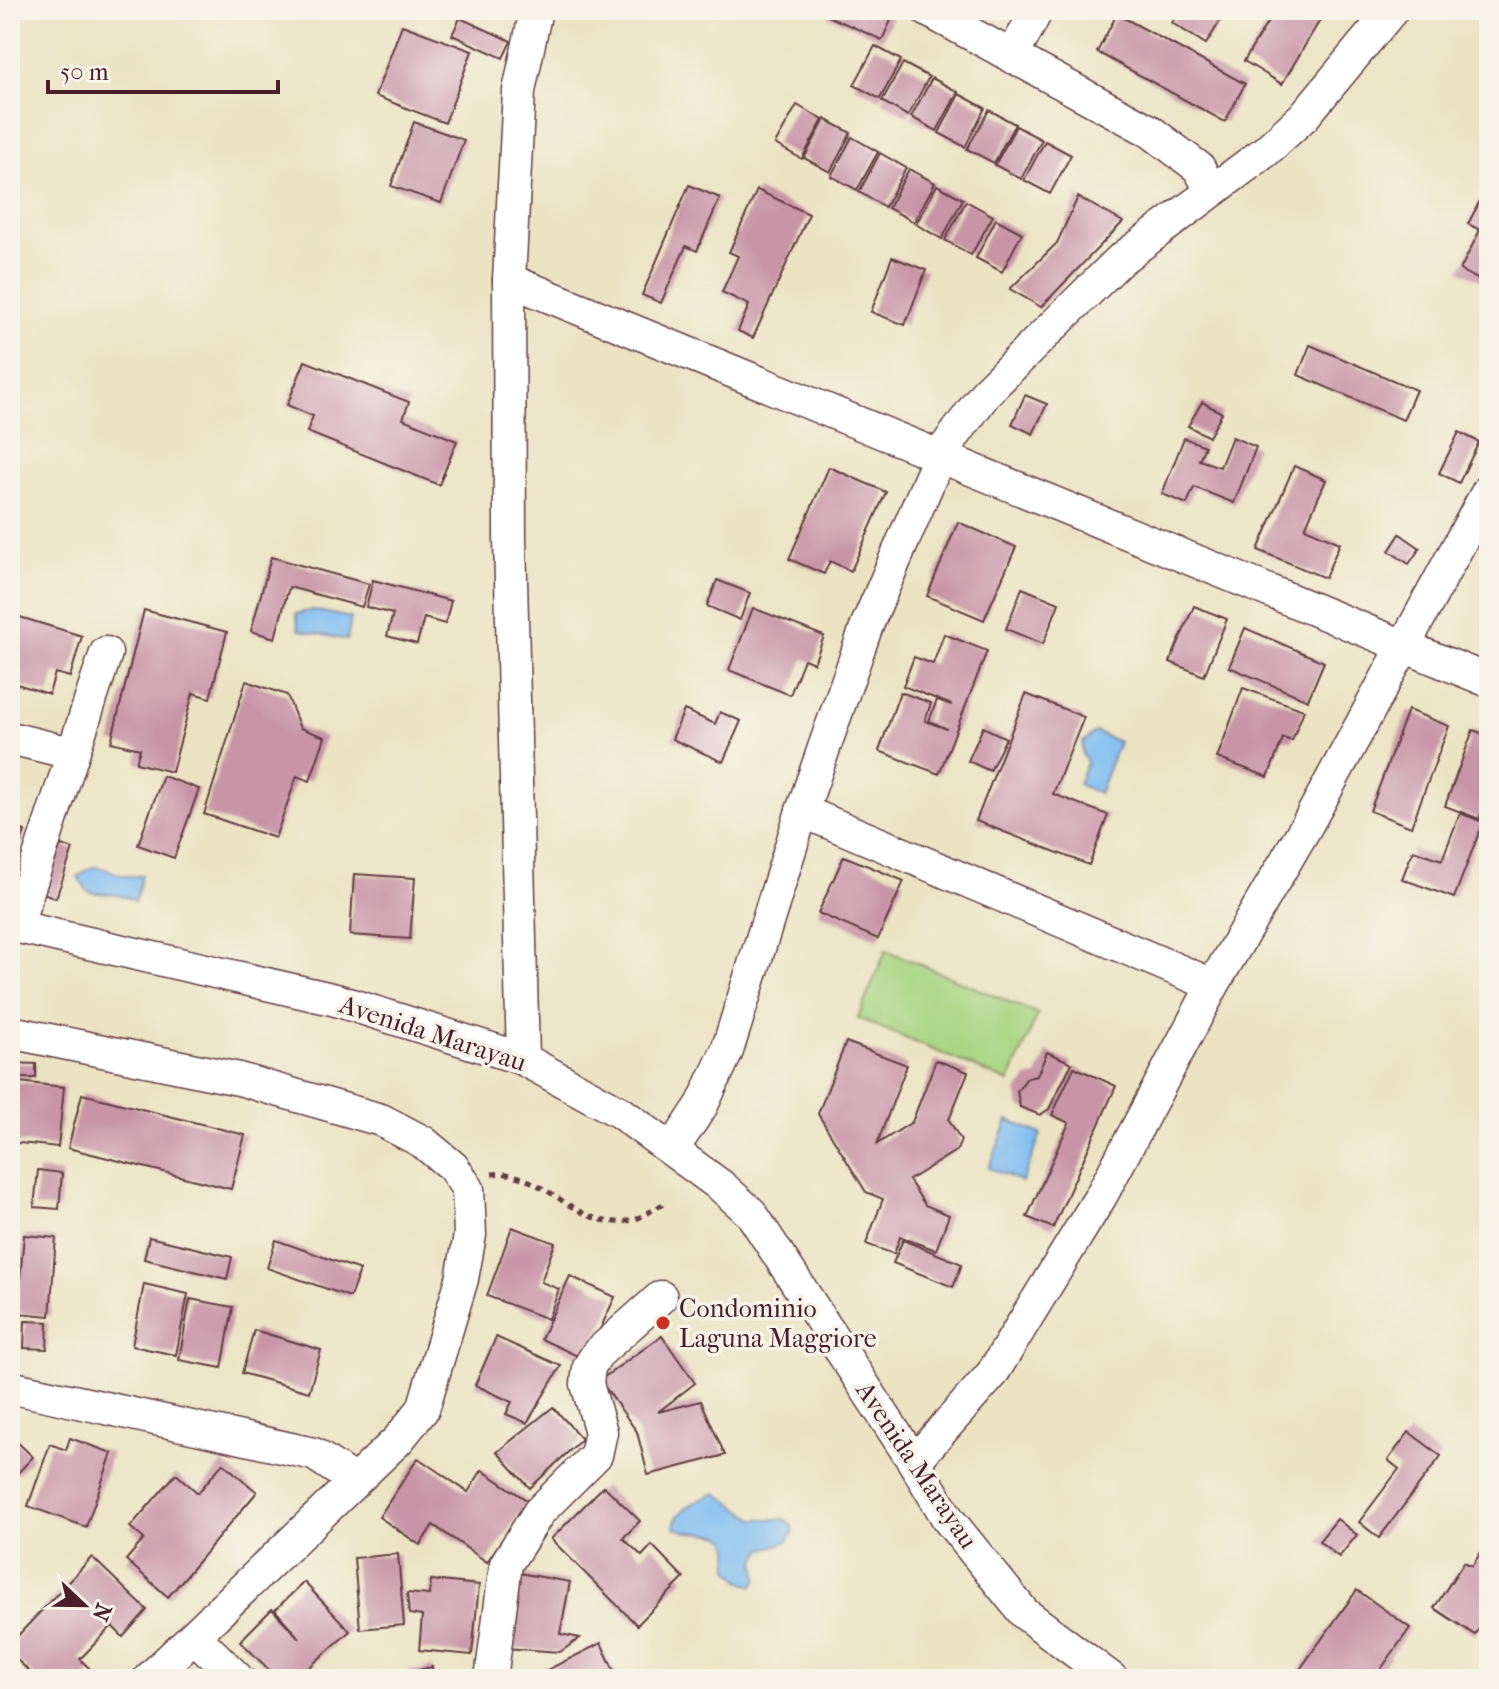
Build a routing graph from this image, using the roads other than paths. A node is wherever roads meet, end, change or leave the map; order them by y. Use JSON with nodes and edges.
{"nodes":[{"id":1,"x":536,"y":10,"type":"edge"},
{"id":2,"x":927,"y":10,"type":"edge"},
{"id":3,"x":1037,"y":10,"type":"edge"},
{"id":4,"x":1392,"y":10,"type":"edge"},
{"id":5,"x":1012,"y":57,"type":"junction"},
{"id":6,"x":1211,"y":190,"type":"junction"},
{"id":7,"x":509,"y":280,"type":"junction"},
{"id":8,"x":940,"y":455,"type":"junction"},
{"id":9,"x":1489,"y":489,"type":"edge"},
{"id":10,"x":1402,"y":645,"type":"junction"},
{"id":11,"x":106,"y":653,"type":"dead end"},
{"id":12,"x":1489,"y":681,"type":"edge"},
{"id":13,"x":10,"y":738,"type":"edge"},
{"id":14,"x":71,"y":753,"type":"junction"},
{"id":15,"x":802,"y":811,"type":"junction"},
{"id":16,"x":13,"y":926,"type":"edge"},
{"id":17,"x":1213,"y":985,"type":"junction"},
{"id":18,"x":10,"y":1032,"type":"edge"},
{"id":19,"x":523,"y":1059,"type":"junction"},
{"id":20,"x":672,"y":1150,"type":"junction"},
{"id":21,"x":661,"y":1297,"type":"dead end"},
{"id":22,"x":10,"y":1387,"type":"edge"},
{"id":23,"x":914,"y":1462,"type":"junction"},
{"id":24,"x":353,"y":1480,"type":"junction"},
{"id":25,"x":194,"y":1636,"type":"junction"},
{"id":26,"x":149,"y":1679,"type":"edge"},
{"id":27,"x":238,"y":1679,"type":"edge"},
{"id":28,"x":491,"y":1679,"type":"edge"},
{"id":29,"x":1112,"y":1679,"type":"edge"}],
"edges":[{"from":1,"to":7,"type":"street"},
{"from":2,"to":5,"type":"street"},
{"from":3,"to":5,"type":"street"},
{"from":4,"to":6,"type":"street"},
{"from":5,"to":6,"type":"street"},
{"from":6,"to":8,"type":"street"},
{"from":7,"to":8,"type":"street"},
{"from":7,"to":19,"type":"street"},
{"from":8,"to":10,"type":"street"},
{"from":8,"to":15,"type":"street"},
{"from":9,"to":10,"type":"street"},
{"from":10,"to":12,"type":"street"},
{"from":10,"to":17,"type":"street"},
{"from":11,"to":14,"type":"street"},
{"from":13,"to":14,"type":"street"},
{"from":14,"to":16,"type":"street"},
{"from":15,"to":17,"type":"street"},
{"from":15,"to":20,"type":"street"},
{"from":16,"to":19,"type":"street","name":"Avenida Marayau"},
{"from":17,"to":23,"type":"street"},
{"from":18,"to":24,"type":"street"},
{"from":19,"to":20,"type":"street","name":"Avenida Marayau"},
{"from":20,"to":23,"type":"street","name":"Avenida Marayau"},
{"from":21,"to":28,"type":"street"},
{"from":22,"to":24,"type":"street"},
{"from":23,"to":29,"type":"street","name":"Avenida Marayau"},
{"from":24,"to":25,"type":"street"},
{"from":25,"to":26,"type":"street"},
{"from":25,"to":27,"type":"street"}]}
